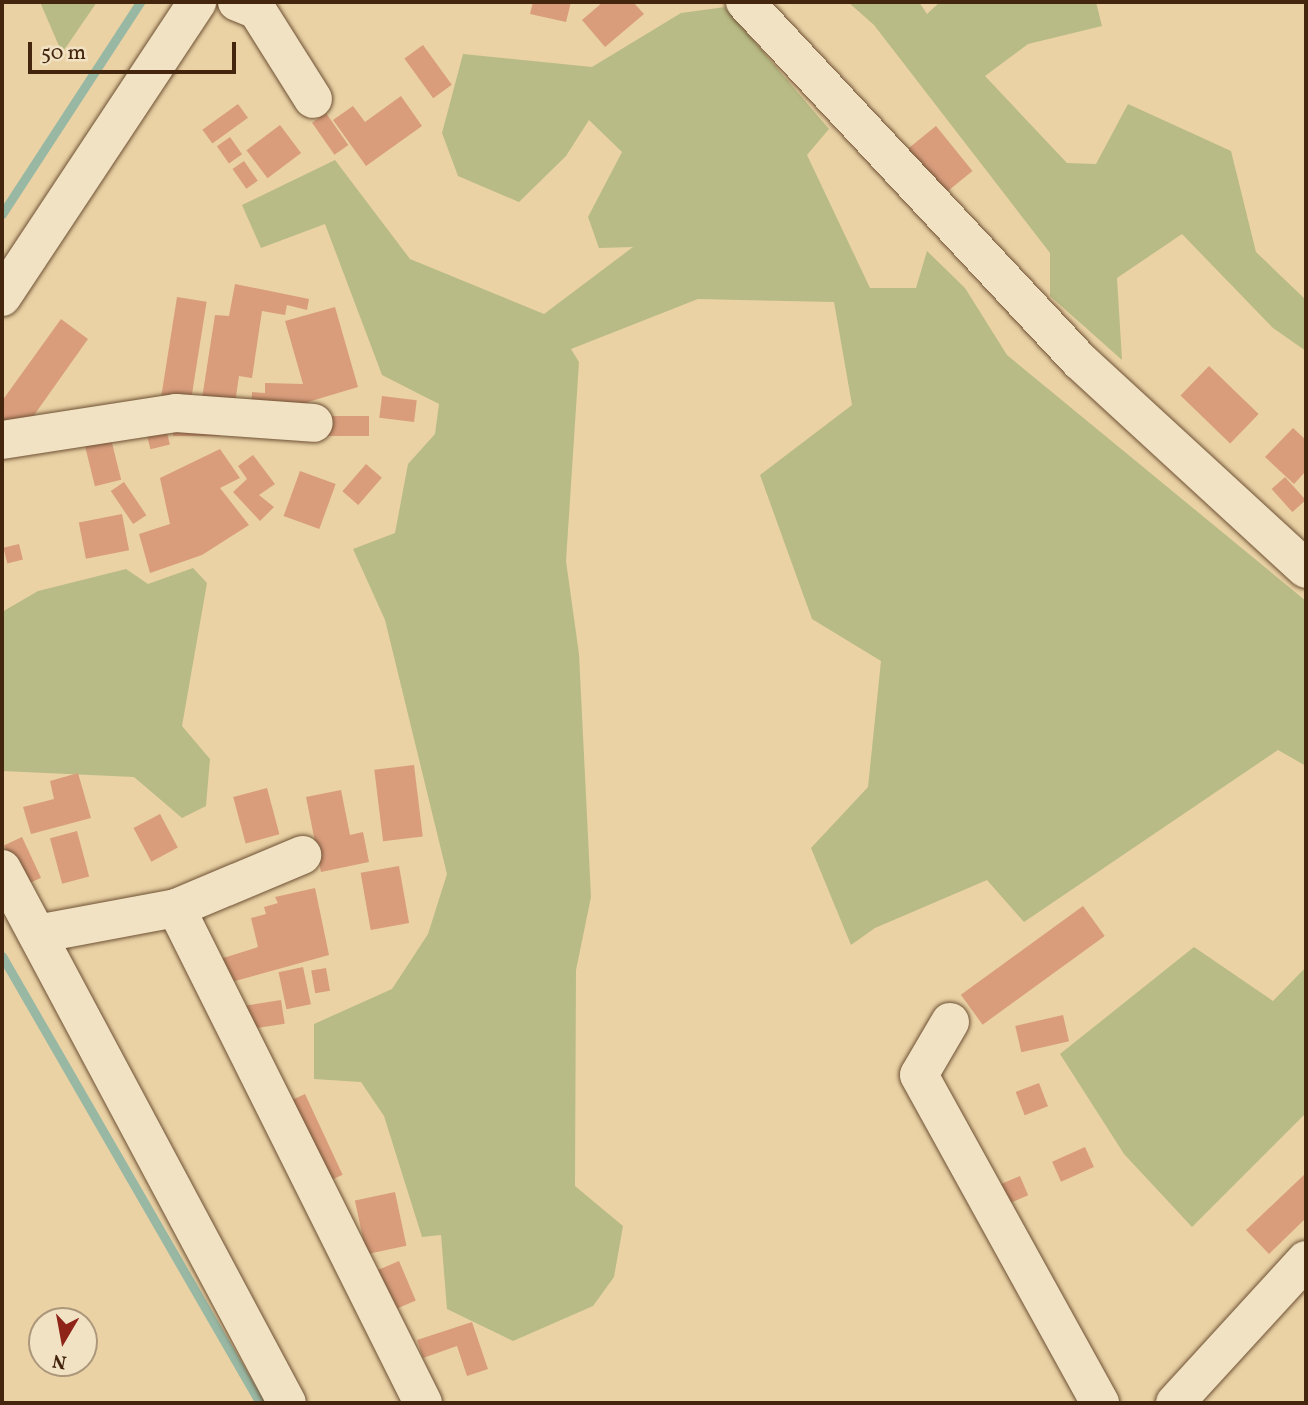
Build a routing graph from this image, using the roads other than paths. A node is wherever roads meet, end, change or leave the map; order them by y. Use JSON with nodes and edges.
{"nodes":[{"id":1,"x":197,"y":2,"type":"edge"},
{"id":2,"x":237,"y":2,"type":"edge"},
{"id":3,"x":745,"y":2,"type":"edge"},
{"id":4,"x":313,"y":99,"type":"dead end"},
{"id":5,"x":2,"y":296,"type":"edge"},
{"id":6,"x":314,"y":423,"type":"dead end"},
{"id":7,"x":2,"y":440,"type":"edge"},
{"id":8,"x":1306,"y":569,"type":"edge"},
{"id":9,"x":302,"y":855,"type":"dead end"},
{"id":10,"x":2,"y":869,"type":"edge"},
{"id":11,"x":176,"y":908,"type":"junction"},
{"id":12,"x":37,"y":934,"type":"junction"},
{"id":13,"x":950,"y":1022,"type":"dead end"},
{"id":14,"x":1304,"y":1267,"type":"edge"},
{"id":15,"x":287,"y":1403,"type":"edge"},
{"id":16,"x":423,"y":1403,"type":"edge"},
{"id":17,"x":1100,"y":1403,"type":"edge"},
{"id":18,"x":1175,"y":1403,"type":"edge"}],
"edges":[{"from":1,"to":5,"type":"street"},
{"from":2,"to":4,"type":"street"},
{"from":3,"to":8,"type":"street"},
{"from":6,"to":7,"type":"street"},
{"from":9,"to":11,"type":"street"},
{"from":10,"to":12,"type":"street"},
{"from":11,"to":12,"type":"street"},
{"from":11,"to":16,"type":"street"},
{"from":12,"to":15,"type":"street"},
{"from":13,"to":17,"type":"street"},
{"from":14,"to":18,"type":"street"}]}
